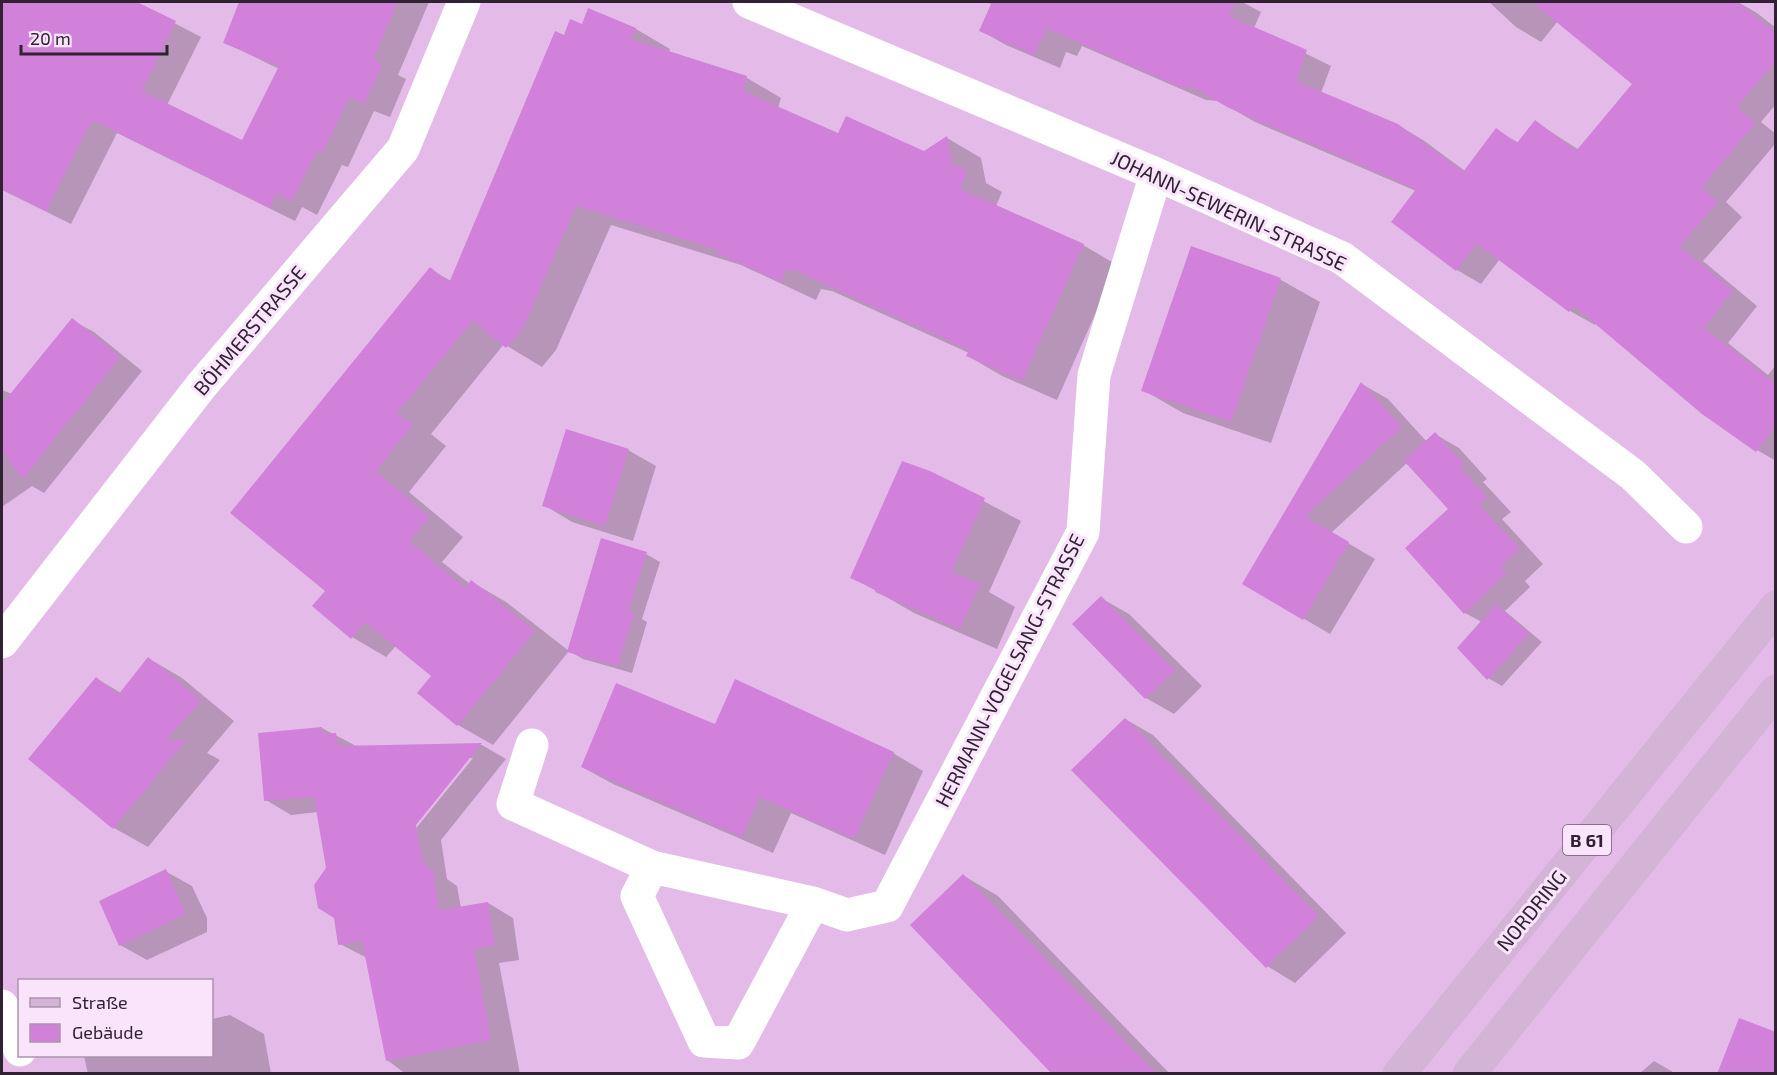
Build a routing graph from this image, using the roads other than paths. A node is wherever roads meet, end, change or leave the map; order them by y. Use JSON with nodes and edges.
{"nodes":[{"id":1,"x":464,"y":2,"type":"edge"},
{"id":2,"x":749,"y":2,"type":"edge"},
{"id":3,"x":1156,"y":174,"type":"junction"},
{"id":4,"x":1686,"y":527,"type":"dead end"},
{"id":5,"x":1776,"y":607,"type":"edge"},
{"id":6,"x":2,"y":642,"type":"edge"},
{"id":7,"x":1776,"y":692,"type":"edge"},
{"id":8,"x":532,"y":745,"type":"dead end"},
{"id":9,"x":652,"y":867,"type":"junction"},
{"id":10,"x":813,"y":903,"type":"junction"},
{"id":11,"x":2,"y":1006,"type":"edge"},
{"id":12,"x":18,"y":1045,"type":"edge"},
{"id":13,"x":22,"y":1057,"type":"edge"},
{"id":14,"x":29,"y":1074,"type":"edge"},
{"id":15,"x":1399,"y":1074,"type":"edge"},
{"id":16,"x":1469,"y":1074,"type":"edge"}],
"edges":[{"from":1,"to":6,"type":"street","name":"BÖHMERSTRASSE"},
{"from":2,"to":3,"type":"street","name":"JOHANN-SEWERIN-STRASSE"},
{"from":3,"to":4,"type":"street","name":"JOHANN-SEWERIN-STRASSE"},
{"from":3,"to":10,"type":"street","name":"HERMANN-VOGELSANG-STRASSE"},
{"from":5,"to":15,"type":"main road","name":"NORDRING","number":"B 61"},
{"from":7,"to":16,"type":"main road","number":"B 61"},
{"from":8,"to":9,"type":"street","name":"HERMANN-VOGELSANG-STRASSE"},
{"from":9,"to":10,"type":"street","name":"HERMANN-VOGELSANG-STRASSE"},
{"from":9,"to":10,"type":"street"},
{"from":11,"to":12,"type":"street"},
{"from":13,"to":14,"type":"street"}]}
